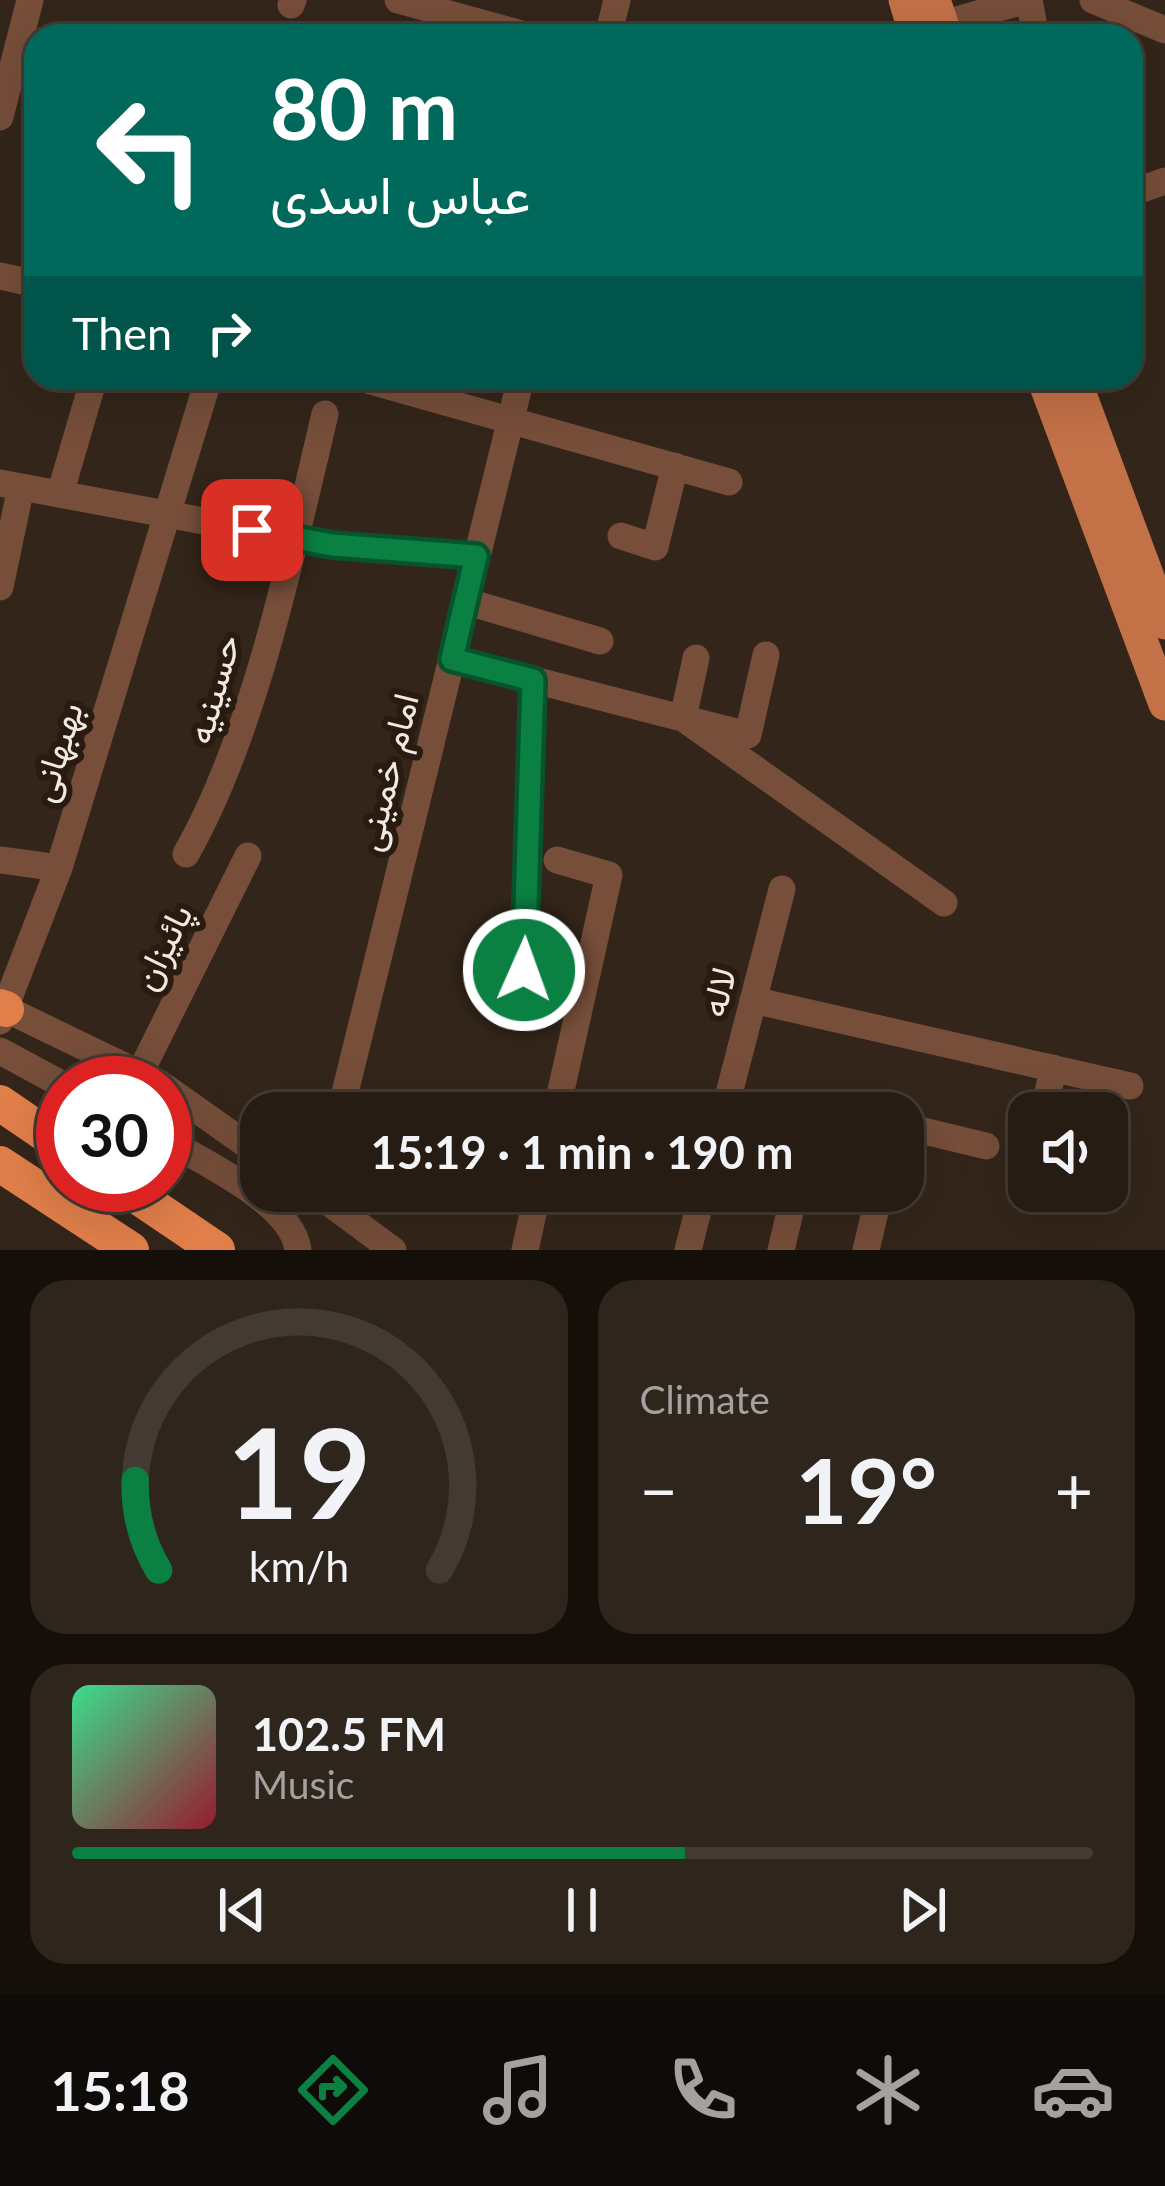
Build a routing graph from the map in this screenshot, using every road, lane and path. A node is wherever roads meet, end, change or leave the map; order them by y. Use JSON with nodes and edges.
{"nodes":[{"id":1,"x":30,"y":0,"type":"edge"},
{"id":2,"x":398,"y":0,"type":"edge"},
{"id":3,"x":1028,"y":0,"type":"edge"},
{"id":4,"x":1093,"y":0,"type":"edge"},
{"id":5,"x":1141,"y":9,"type":"edge"},
{"id":6,"x":926,"y":21,"type":"edge"},
{"id":7,"x":485,"y":24,"type":"edge"},
{"id":8,"x":1165,"y":30,"type":"edge"},
{"id":9,"x":0,"y":117,"type":"edge"},
{"id":10,"x":90,"y":390,"type":"edge"},
{"id":11,"x":205,"y":390,"type":"edge"},
{"id":12,"x":405,"y":390,"type":"edge"},
{"id":13,"x":518,"y":390,"type":"edge"},
{"id":14,"x":1047,"y":390,"type":"edge"},
{"id":15,"x":1078,"y":390,"type":"edge"},
{"id":16,"x":325,"y":413,"type":"dead end"},
{"id":17,"x":511,"y":418,"type":"junction"},
{"id":18,"x":675,"y":466,"type":"junction"},
{"id":19,"x":729,"y":482,"type":"dead end"},
{"id":20,"x":11,"y":485,"type":"edge"},
{"id":21,"x":60,"y":494,"type":"junction"},
{"id":22,"x":165,"y":513,"type":"junction"},
{"id":23,"x":621,"y":536,"type":"dead end"},
{"id":24,"x":295,"y":538,"type":"junction"},
{"id":25,"x":476,"y":556,"type":"junction"},
{"id":26,"x":0,"y":587,"type":"edge"},
{"id":27,"x":465,"y":601,"type":"junction"},
{"id":28,"x":1165,"y":623,"type":"edge"},
{"id":29,"x":600,"y":641,"type":"dead end"},
{"id":30,"x":766,"y":655,"type":"dead end"},
{"id":31,"x":697,"y":658,"type":"dead end"},
{"id":32,"x":452,"y":659,"type":"junction"},
{"id":33,"x":533,"y":680,"type":"junction"},
{"id":34,"x":1165,"y":704,"type":"edge"},
{"id":35,"x":683,"y":718,"type":"junction"},
{"id":36,"x":186,"y":854,"type":"dead end"},
{"id":37,"x":248,"y":856,"type":"dead end"},
{"id":38,"x":0,"y":860,"type":"edge"},
{"id":39,"x":557,"y":860,"type":"dead end"},
{"id":40,"x":59,"y":868,"type":"junction"},
{"id":41,"x":782,"y":889,"type":"dead end"},
{"id":42,"x":944,"y":903,"type":"dead end"},
{"id":43,"x":584,"y":988,"type":"junction"},
{"id":44,"x":4,"y":1000,"type":"edge"},
{"id":45,"x":753,"y":1000,"type":"junction"},
{"id":46,"x":0,"y":1052,"type":"edge"},
{"id":47,"x":110,"y":1056,"type":"edge"},
{"id":48,"x":165,"y":1056,"type":"edge"},
{"id":49,"x":1053,"y":1068,"type":"junction"},
{"id":50,"x":36,"y":1071,"type":"edge"},
{"id":51,"x":1130,"y":1086,"type":"dead end"},
{"id":52,"x":345,"y":1092,"type":"edge"},
{"id":53,"x":561,"y":1092,"type":"edge"},
{"id":54,"x":729,"y":1092,"type":"edge"},
{"id":55,"x":1048,"y":1092,"type":"edge"},
{"id":56,"x":0,"y":1103,"type":"edge"},
{"id":57,"x":192,"y":1106,"type":"edge"},
{"id":58,"x":36,"y":1128,"type":"edge"},
{"id":59,"x":924,"y":1131,"type":"edge"},
{"id":60,"x":240,"y":1139,"type":"edge"},
{"id":61,"x":986,"y":1146,"type":"dead end"},
{"id":62,"x":192,"y":1157,"type":"edge"},
{"id":63,"x":0,"y":1164,"type":"edge"},
{"id":64,"x":161,"y":1212,"type":"edge"},
{"id":65,"x":343,"y":1212,"type":"edge"},
{"id":66,"x":533,"y":1212,"type":"edge"},
{"id":67,"x":698,"y":1212,"type":"edge"},
{"id":68,"x":789,"y":1212,"type":"edge"},
{"id":69,"x":875,"y":1212,"type":"edge"},
{"id":70,"x":131,"y":1250,"type":"edge"},
{"id":71,"x":217,"y":1250,"type":"edge"},
{"id":72,"x":298,"y":1250,"type":"edge"},
{"id":73,"x":393,"y":1250,"type":"edge"},
{"id":74,"x":525,"y":1250,"type":"edge"},
{"id":75,"x":688,"y":1250,"type":"edge"},
{"id":76,"x":781,"y":1250,"type":"edge"},
{"id":77,"x":866,"y":1250,"type":"edge"}],
"edges":[{"from":1,"to":9,"type":"street"},
{"from":2,"to":7,"type":"street"},
{"from":3,"to":6,"type":"street"},
{"from":4,"to":5,"type":"street"},
{"from":5,"to":8,"type":"street"},
{"from":10,"to":21,"type":"street"},
{"from":11,"to":22,"type":"street","name":"بهبهانی"},
{"from":12,"to":17,"type":"street"},
{"from":13,"to":17,"type":"street","name":"امام خمینی"},
{"from":14,"to":34,"type":"main road"},
{"from":15,"to":28,"type":"main road"},
{"from":16,"to":24,"type":"street","name":"حسینیه"},
{"from":17,"to":18,"type":"street"},
{"from":17,"to":25,"type":"street","name":"امام خمینی"},
{"from":18,"to":19,"type":"street"},
{"from":18,"to":23,"type":"street"},
{"from":20,"to":21,"type":"street"},
{"from":20,"to":26,"type":"street"},
{"from":21,"to":22,"type":"street"},
{"from":22,"to":24,"type":"street"},
{"from":22,"to":40,"type":"street","name":"بهبهانی"},
{"from":24,"to":25,"type":"street"},
{"from":24,"to":36,"type":"street","name":"حسینیه"},
{"from":25,"to":27,"type":"street","name":"امام خمینی"},
{"from":27,"to":29,"type":"street"},
{"from":27,"to":32,"type":"street","name":"امام خمینی"},
{"from":30,"to":35,"type":"street"},
{"from":31,"to":35,"type":"street"},
{"from":32,"to":33,"type":"street"},
{"from":32,"to":52,"type":"street","name":"امام خمینی"},
{"from":33,"to":35,"type":"street"},
{"from":33,"to":43,"type":"street"},
{"from":35,"to":42,"type":"street"},
{"from":37,"to":48,"type":"street","name":"پائیزان"},
{"from":38,"to":40,"type":"street"},
{"from":39,"to":43,"type":"street"},
{"from":40,"to":44,"type":"street","name":"بهبهانی"},
{"from":41,"to":45,"type":"street","name":"لاله"},
{"from":43,"to":53,"type":"street"},
{"from":44,"to":47,"type":"street"},
{"from":45,"to":49,"type":"street"},
{"from":45,"to":54,"type":"street","name":"لاله"},
{"from":46,"to":50,"type":"street"},
{"from":49,"to":51,"type":"street"},
{"from":49,"to":55,"type":"street"},
{"from":56,"to":58,"type":"highway"},
{"from":57,"to":60,"type":"street"},
{"from":59,"to":61,"type":"street"},
{"from":62,"to":72,"type":"street"},
{"from":63,"to":70,"type":"highway"},
{"from":64,"to":71,"type":"highway"},
{"from":65,"to":73,"type":"street"},
{"from":66,"to":74,"type":"street"},
{"from":67,"to":75,"type":"street"},
{"from":68,"to":76,"type":"street"},
{"from":69,"to":77,"type":"street"}]}
